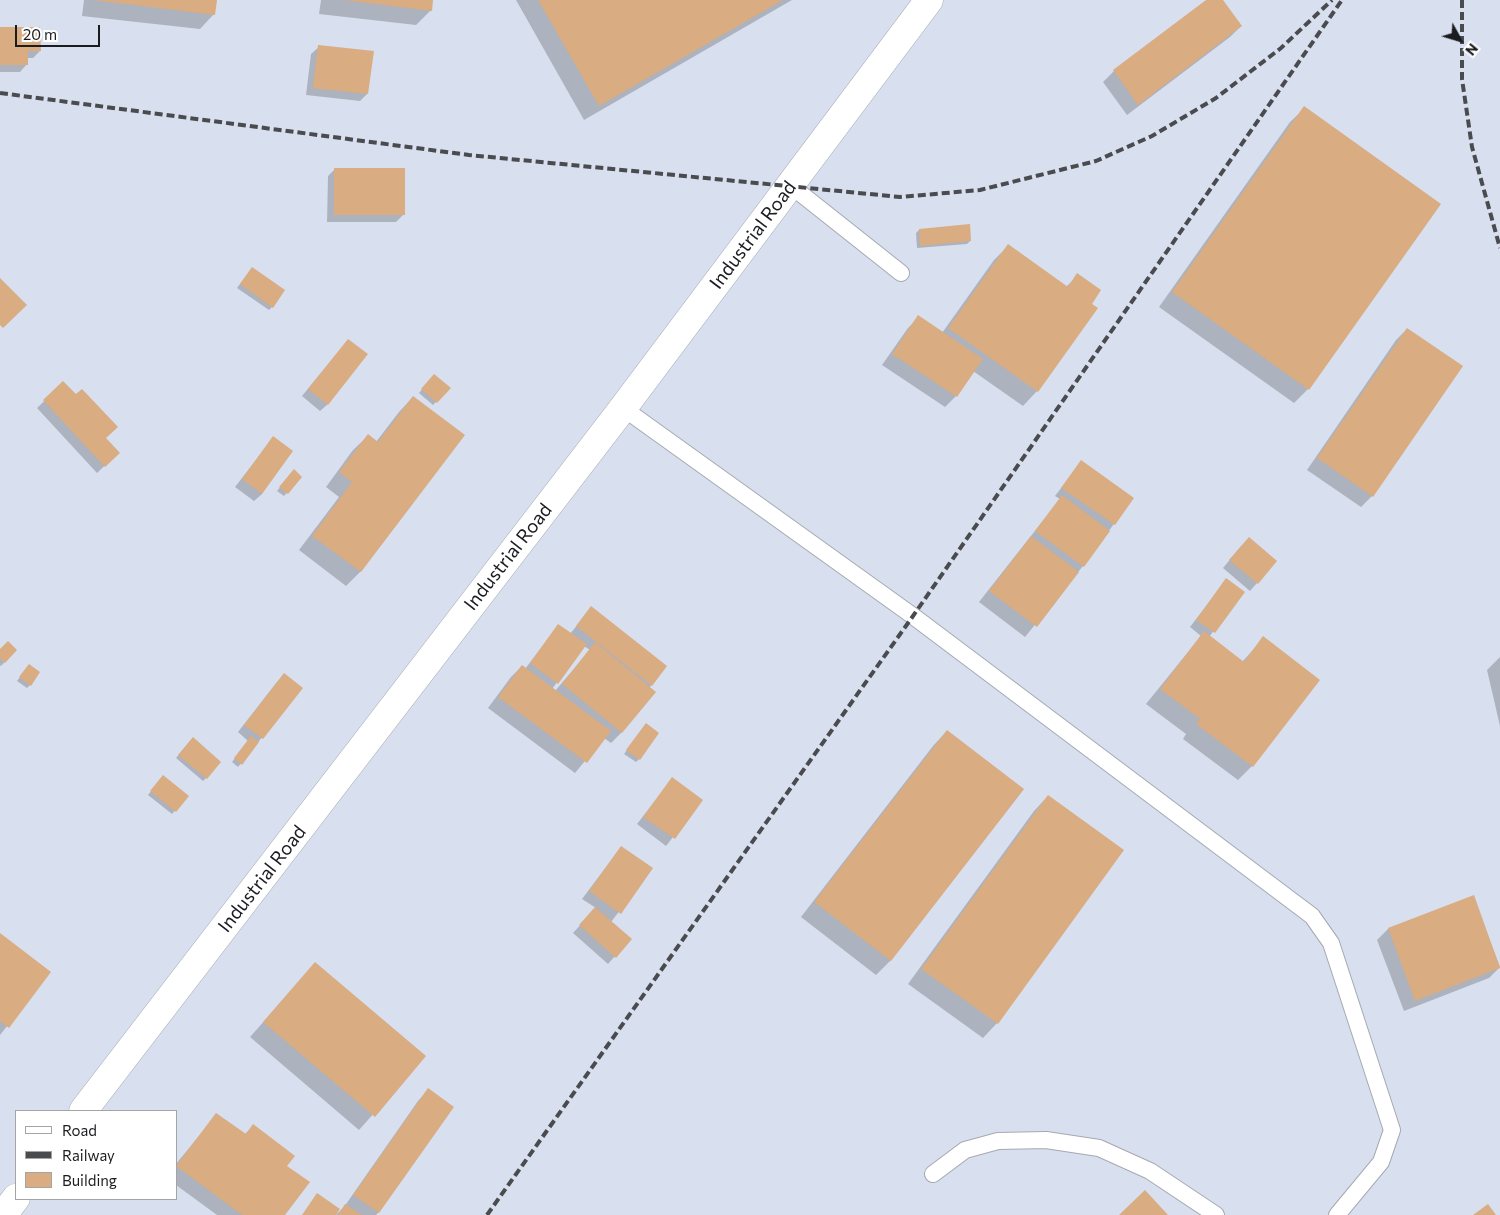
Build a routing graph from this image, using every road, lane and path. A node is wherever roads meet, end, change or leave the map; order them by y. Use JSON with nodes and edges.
{"nodes":[{"id":1,"x":928,"y":0,"type":"edge"},
{"id":2,"x":790,"y":185,"type":"junction"},
{"id":3,"x":901,"y":273,"type":"dead end"},
{"id":4,"x":623,"y":408,"type":"junction"},
{"id":5,"x":84,"y":1110,"type":"edge"},
{"id":6,"x":933,"y":1174,"type":"dead end"},
{"id":7,"x":15,"y":1199,"type":"edge"},
{"id":8,"x":3,"y":1215,"type":"edge"},
{"id":9,"x":1216,"y":1215,"type":"edge"},
{"id":10,"x":1337,"y":1215,"type":"edge"}],
"edges":[{"from":1,"to":2,"type":"street","name":"Industrial Road"},
{"from":2,"to":3,"type":"lane"},
{"from":2,"to":4,"type":"street","name":"Industrial Road"},
{"from":4,"to":5,"type":"street","name":"Industrial Road"},
{"from":4,"to":10,"type":"lane"},
{"from":6,"to":9,"type":"lane"},
{"from":7,"to":8,"type":"street"}]}
